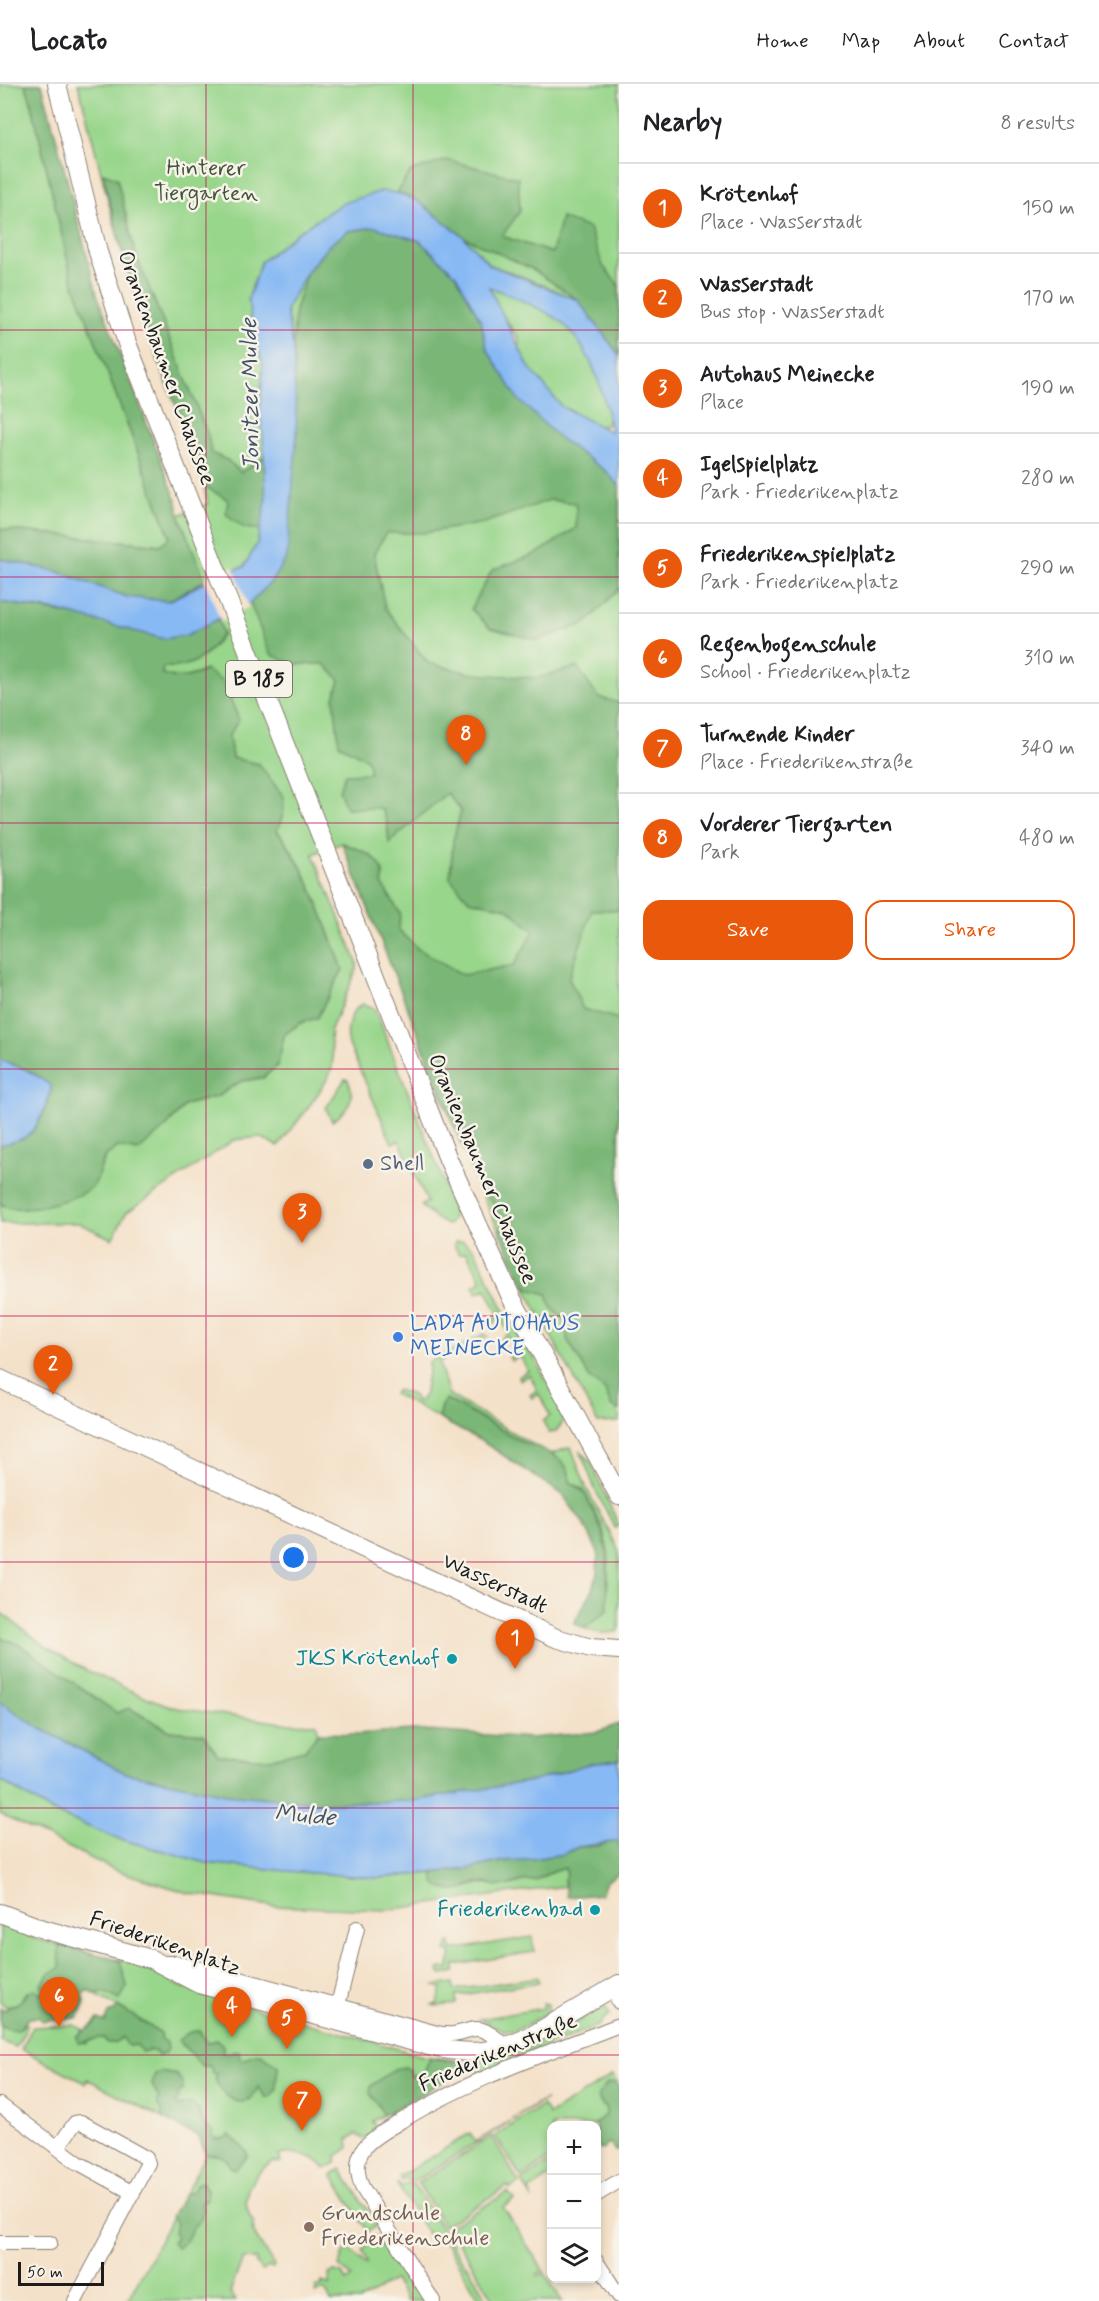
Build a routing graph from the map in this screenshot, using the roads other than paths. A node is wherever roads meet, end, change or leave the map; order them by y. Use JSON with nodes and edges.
{"nodes":[{"id":1,"x":59,"y":93,"type":"edge"},
{"id":2,"x":0,"y":1379,"type":"edge"},
{"id":3,"x":619,"y":1496,"type":"edge"},
{"id":4,"x":618,"y":1649,"type":"edge"},
{"id":5,"x":0,"y":1913,"type":"edge"},
{"id":6,"x":357,"y":1928,"type":"dead end"},
{"id":7,"x":161,"y":1964,"type":"junction"},
{"id":8,"x":617,"y":1991,"type":"edge"},
{"id":9,"x":338,"y":2005,"type":"junction"},
{"id":10,"x":619,"y":2025,"type":"edge"},
{"id":11,"x":506,"y":2047,"type":"junction"},
{"id":12,"x":0,"y":2105,"type":"edge"},
{"id":13,"x":58,"y":2148,"type":"junction"},
{"id":14,"x":619,"y":2181,"type":"edge"},
{"id":15,"x":601,"y":2192,"type":"edge"},
{"id":16,"x":133,"y":2193,"type":"junction"},
{"id":17,"x":0,"y":2243,"type":"edge"},
{"id":18,"x":50,"y":2243,"type":"dead end"},
{"id":19,"x":601,"y":2267,"type":"edge"},
{"id":20,"x":619,"y":2296,"type":"edge"},
{"id":21,"x":75,"y":2301,"type":"edge"},
{"id":22,"x":433,"y":2301,"type":"edge"}],
"edges":[{"from":1,"to":3,"type":"main road","name":"Oranienbaumer Chaussee","number":"B 185"},
{"from":2,"to":4,"type":"main road","name":"Wasserstadt"},
{"from":5,"to":7,"type":"main road","name":"Friederikenplatz"},
{"from":6,"to":9,"type":"street"},
{"from":7,"to":9,"type":"street","name":"Friederikenstraße"},
{"from":7,"to":11,"type":"main road","name":"Friederikenplatz"},
{"from":8,"to":11,"type":"main road","name":"Friederikenplatz"},
{"from":9,"to":11,"type":"street","name":"Friederikenstraße"},
{"from":10,"to":22,"type":"street","name":"Friederikenstraße"},
{"from":12,"to":13,"type":"street"},
{"from":13,"to":16,"type":"street"},
{"from":13,"to":16,"type":"street"},
{"from":14,"to":15,"type":"street"},
{"from":16,"to":21,"type":"street"},
{"from":17,"to":18,"type":"street"},
{"from":19,"to":20,"type":"street"}]}
